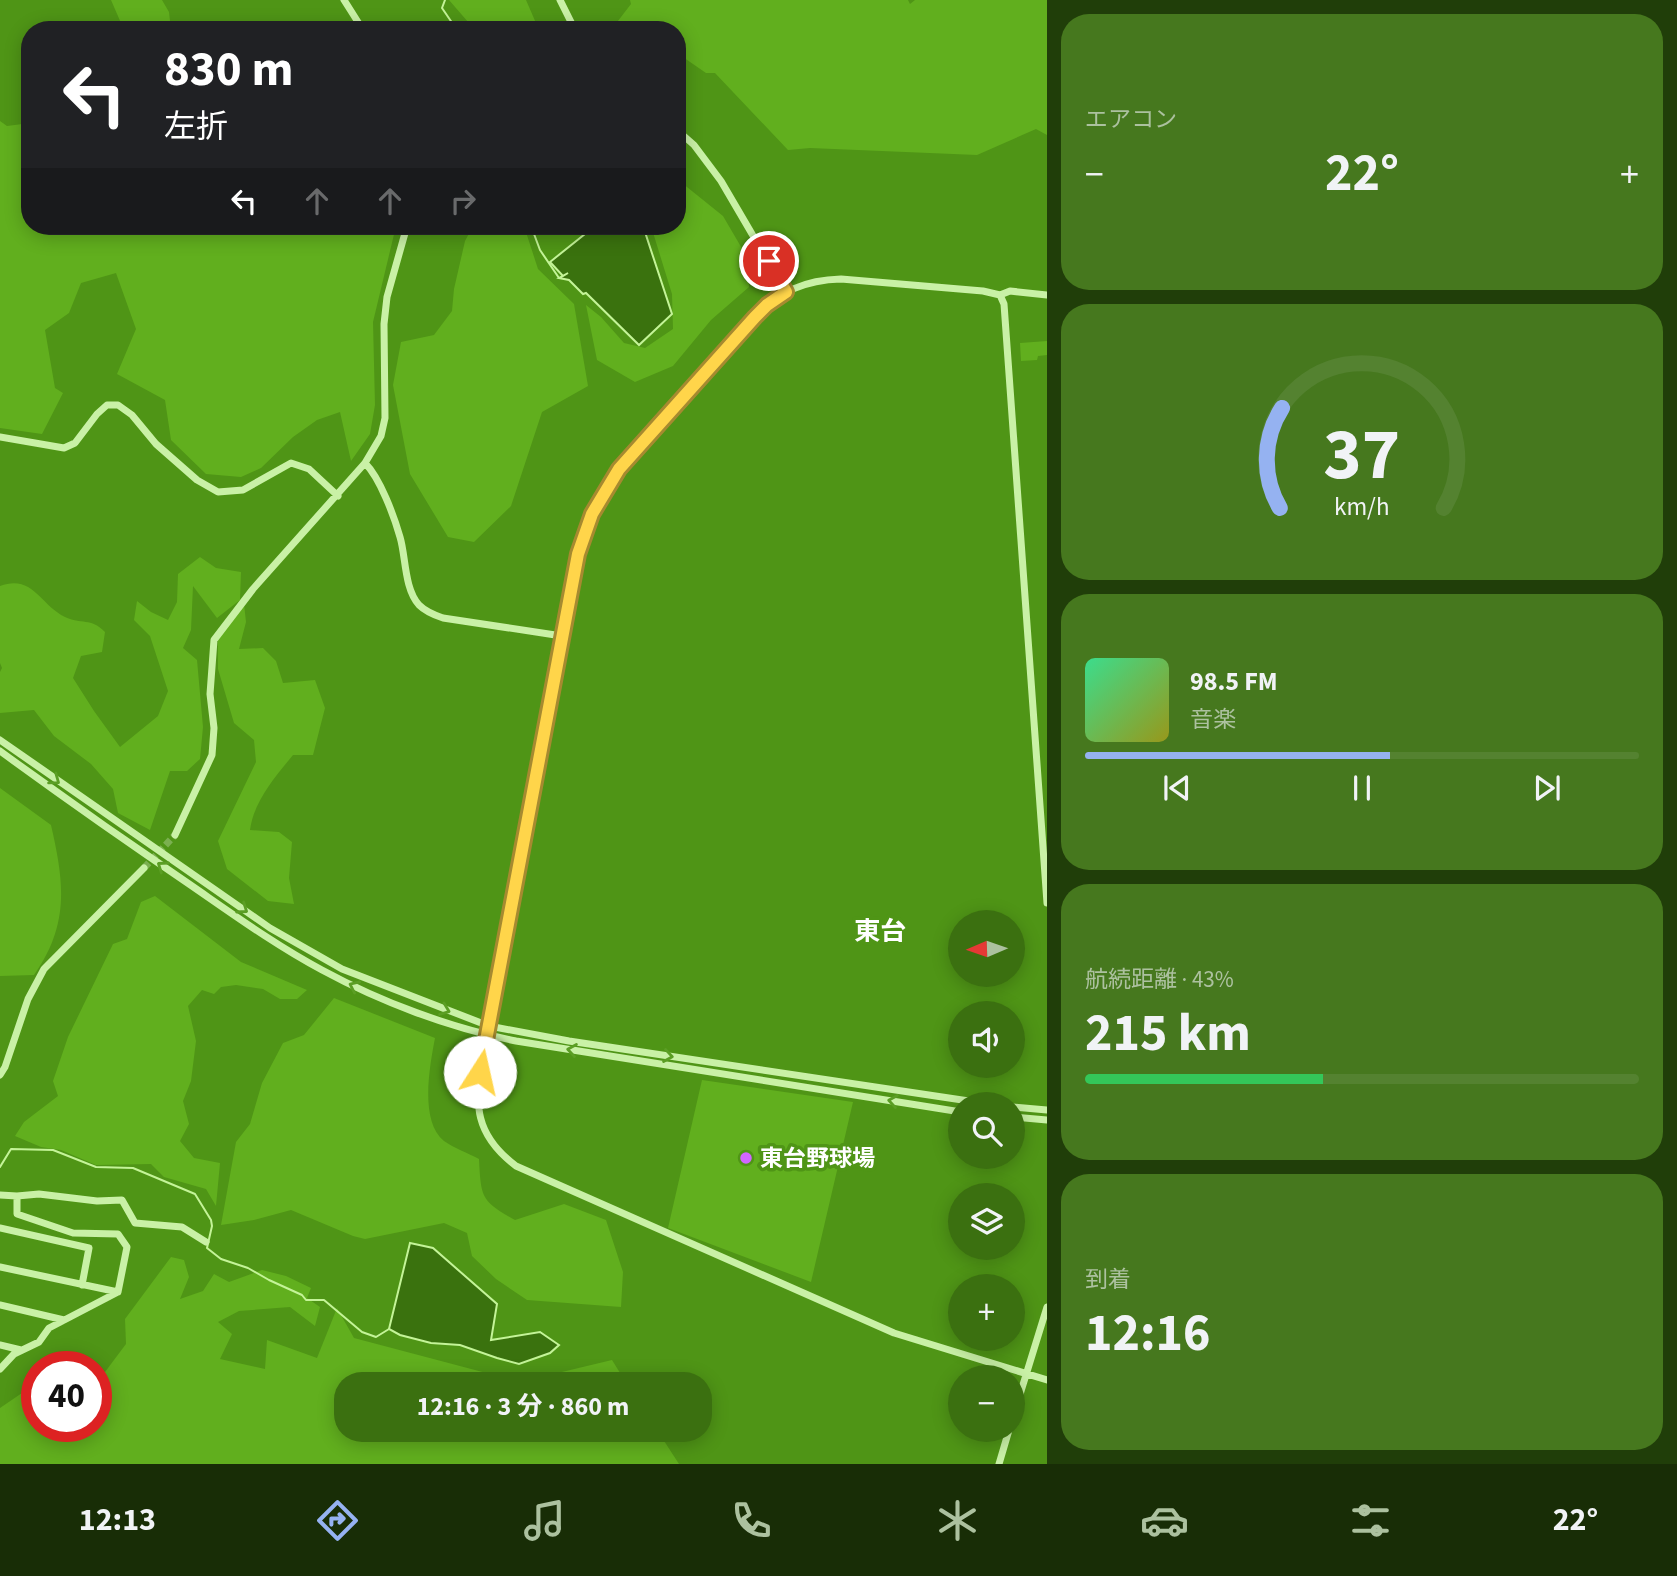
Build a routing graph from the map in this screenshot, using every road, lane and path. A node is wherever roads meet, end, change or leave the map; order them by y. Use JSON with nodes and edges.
{"nodes":[{"id":1,"x":344,"y":0,"type":"edge"},
{"id":2,"x":560,"y":0,"type":"edge"},
{"id":3,"x":357,"y":21,"type":"edge"},
{"id":4,"x":570,"y":21,"type":"edge"},
{"id":5,"x":686,"y":138,"type":"edge"},
{"id":6,"x":404,"y":235,"type":"edge"},
{"id":7,"x":786,"y":292,"type":"junction"},
{"id":8,"x":1000,"y":295,"type":"junction"},
{"id":9,"x":1047,"y":295,"type":"edge"},
{"id":10,"x":0,"y":437,"type":"edge"},
{"id":11,"x":365,"y":463,"type":"junction"},
{"id":12,"x":338,"y":496,"type":"junction"},
{"id":13,"x":562,"y":636,"type":"junction"},
{"id":14,"x":0,"y":740,"type":"edge"},
{"id":15,"x":0,"y":751,"type":"edge"},
{"id":16,"x":175,"y":835,"type":"tunnel mouth"},
{"id":17,"x":144,"y":868,"type":"tunnel mouth"},
{"id":18,"x":1046,"y":878,"type":"edge"},
{"id":19,"x":1047,"y":902,"type":"edge"},
{"id":20,"x":489,"y":1026,"type":"junction"},
{"id":21,"x":487,"y":1035,"type":"junction"},
{"id":22,"x":0,"y":1075,"type":"edge"},
{"id":23,"x":948,"y":1098,"type":"edge"},
{"id":24,"x":1025,"y":1108,"type":"edge"},
{"id":25,"x":948,"y":1110,"type":"edge"},
{"id":26,"x":1047,"y":1110,"type":"edge"},
{"id":27,"x":1025,"y":1118,"type":"edge"},
{"id":28,"x":1047,"y":1120,"type":"edge"},
{"id":29,"x":0,"y":1195,"type":"edge"},
{"id":30,"x":17,"y":1196,"type":"junction"},
{"id":31,"x":0,"y":1228,"type":"edge"},
{"id":32,"x":206,"y":1242,"type":"dead end"},
{"id":33,"x":0,"y":1267,"type":"edge"},
{"id":34,"x":82,"y":1285,"type":"junction"},
{"id":35,"x":118,"y":1292,"type":"junction"},
{"id":36,"x":0,"y":1305,"type":"edge"},
{"id":37,"x":1047,"y":1307,"type":"edge"},
{"id":38,"x":65,"y":1320,"type":"junction"},
{"id":39,"x":0,"y":1345,"type":"edge"},
{"id":40,"x":22,"y":1350,"type":"junction"},
{"id":41,"x":0,"y":1369,"type":"edge"},
{"id":42,"x":1027,"y":1373,"type":"junction"},
{"id":43,"x":1025,"y":1379,"type":"edge"},
{"id":44,"x":1047,"y":1380,"type":"edge"},
{"id":45,"x":1005,"y":1442,"type":"edge"},
{"id":46,"x":999,"y":1464,"type":"edge"}],
"edges":[{"from":1,"to":3,"type":"street"},
{"from":2,"to":4,"type":"street"},
{"from":5,"to":7,"type":"street"},
{"from":6,"to":11,"type":"street"},
{"from":7,"to":8,"type":"street"},
{"from":7,"to":13,"type":"street"},
{"from":8,"to":9,"type":"street"},
{"from":8,"to":18,"type":"street"},
{"from":10,"to":12,"type":"street"},
{"from":11,"to":12,"type":"street"},
{"from":11,"to":13,"type":"street"},
{"from":12,"to":16,"type":"street"},
{"from":13,"to":20,"type":"street"},
{"from":14,"to":20,"type":"street","one_way":true},
{"from":21,"to":15,"type":"street","one_way":true},
{"from":17,"to":22,"type":"street"},
{"from":18,"to":19,"type":"street"},
{"from":20,"to":21,"type":"street"},
{"from":20,"to":23,"type":"street","one_way":true},
{"from":25,"to":21,"type":"street","one_way":true},
{"from":21,"to":42,"type":"street"},
{"from":24,"to":26,"type":"street"},
{"from":27,"to":28,"type":"street"},
{"from":29,"to":30,"type":"street"},
{"from":30,"to":32,"type":"street"},
{"from":30,"to":35,"type":"street"},
{"from":31,"to":34,"type":"street"},
{"from":33,"to":34,"type":"street"},
{"from":34,"to":35,"type":"street"},
{"from":35,"to":38,"type":"street"},
{"from":36,"to":38,"type":"street"},
{"from":37,"to":42,"type":"street"},
{"from":38,"to":40,"type":"street"},
{"from":39,"to":40,"type":"street"},
{"from":40,"to":41,"type":"street"},
{"from":42,"to":43,"type":"street"},
{"from":42,"to":44,"type":"street"},
{"from":45,"to":46,"type":"street"}]}
